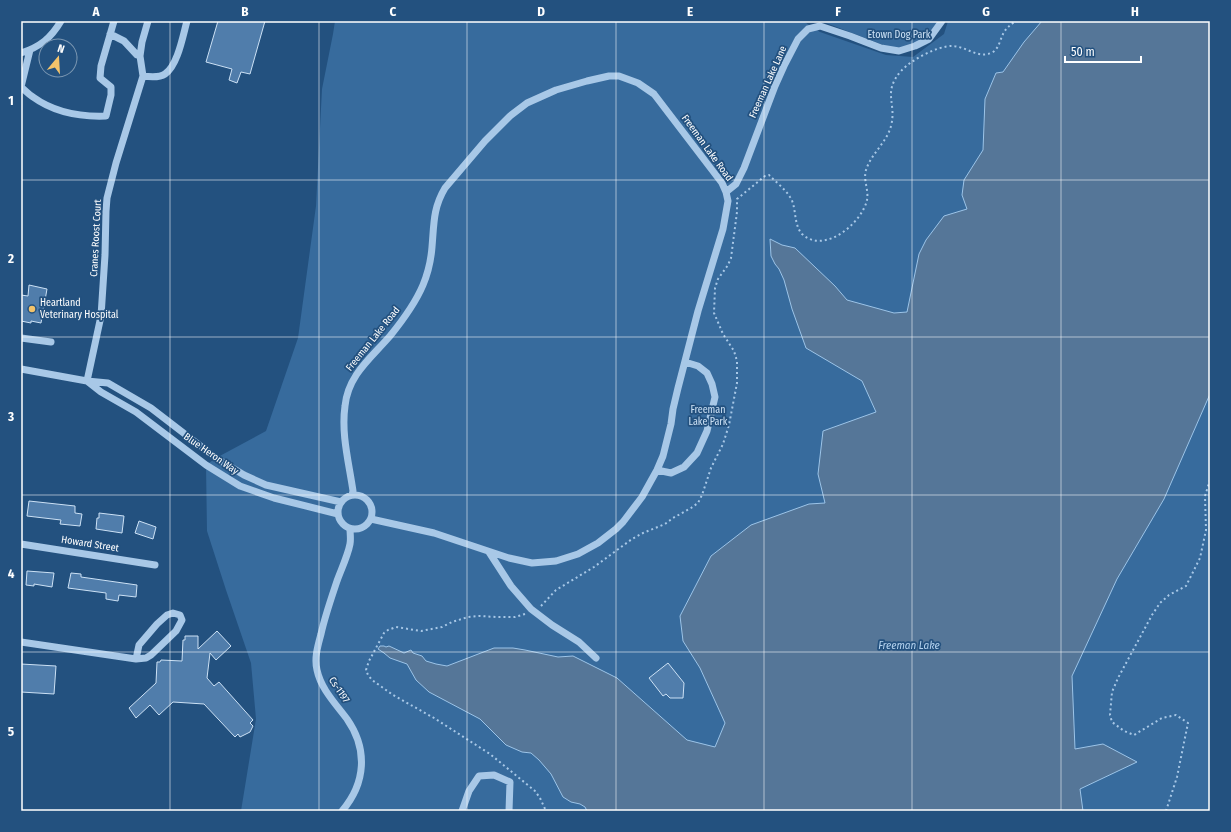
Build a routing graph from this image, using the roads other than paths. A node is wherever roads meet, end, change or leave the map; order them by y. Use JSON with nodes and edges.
{"nodes":[{"id":1,"x":61,"y":21,"type":"edge"},
{"id":2,"x":114,"y":21,"type":"edge"},
{"id":3,"x":148,"y":21,"type":"edge"},
{"id":4,"x":187,"y":21,"type":"edge"},
{"id":5,"x":942,"y":21,"type":"edge"},
{"id":6,"x":110,"y":34,"type":"junction"},
{"id":7,"x":30,"y":50,"type":"junction"},
{"id":8,"x":21,"y":53,"type":"edge"},
{"id":9,"x":140,"y":56,"type":"junction"},
{"id":10,"x":143,"y":76,"type":"junction"},
{"id":11,"x":21,"y":87,"type":"edge"},
{"id":12,"x":726,"y":192,"type":"junction"},
{"id":13,"x":21,"y":338,"type":"edge"},
{"id":14,"x":51,"y":342,"type":"dead end"},
{"id":15,"x":685,"y":362,"type":"junction"},
{"id":16,"x":21,"y":369,"type":"edge"},
{"id":17,"x":87,"y":381,"type":"junction"},
{"id":18,"x":657,"y":470,"type":"junction"},
{"id":19,"x":352,"y":495,"type":"junction"},
{"id":20,"x":341,"y":502,"type":"junction"},
{"id":21,"x":338,"y":514,"type":"junction"},
{"id":22,"x":371,"y":519,"type":"junction"},
{"id":23,"x":350,"y":529,"type":"junction"},
{"id":24,"x":21,"y":544,"type":"edge"},
{"id":25,"x":489,"y":551,"type":"junction"},
{"id":26,"x":155,"y":564,"type":"dead end"},
{"id":27,"x":21,"y":642,"type":"edge"},
{"id":28,"x":596,"y":658,"type":"dead end"},
{"id":29,"x":136,"y":659,"type":"junction"},
{"id":30,"x":342,"y":811,"type":"edge"},
{"id":31,"x":462,"y":811,"type":"edge"},
{"id":32,"x":509,"y":811,"type":"edge"}],
"edges":[{"from":1,"to":7,"type":"street"},
{"from":2,"to":6,"type":"street"},
{"from":3,"to":9,"type":"street"},
{"from":4,"to":10,"type":"street"},
{"from":5,"to":12,"type":"street","name":"Freeman Lake Lane"},
{"from":6,"to":9,"type":"street"},
{"from":6,"to":11,"type":"street"},
{"from":7,"to":8,"type":"street"},
{"from":7,"to":11,"type":"street"},
{"from":9,"to":10,"type":"street"},
{"from":10,"to":17,"type":"street","name":"Cranes Roost Court"},
{"from":12,"to":15,"type":"street","name":"Freeman Lake Road"},
{"from":12,"to":19,"type":"street","name":"Freeman Lake Road"},
{"from":13,"to":14,"type":"street"},
{"from":15,"to":18,"type":"street","name":"Freeman Lake Road"},
{"from":15,"to":18,"type":"street"},
{"from":16,"to":17,"type":"street","name":"Blue Heron Way"},
{"from":17,"to":20,"type":"street","name":"Blue Heron Way"},
{"from":17,"to":21,"type":"street","name":"Blue Heron Way"},
{"from":18,"to":25,"type":"street","name":"Freeman Lake Road"},
{"from":19,"to":20,"type":"street"},
{"from":19,"to":22,"type":"street"},
{"from":20,"to":21,"type":"street"},
{"from":21,"to":23,"type":"street"},
{"from":22,"to":23,"type":"street"},
{"from":22,"to":25,"type":"street","name":"Freeman Lake Road"},
{"from":23,"to":30,"type":"street","name":"Cs-1197"},
{"from":24,"to":26,"type":"street","name":"Howard Street"},
{"from":25,"to":28,"type":"street"},
{"from":27,"to":29,"type":"street"},
{"from":29,"to":29,"type":"street"},
{"from":31,"to":32,"type":"street"}]}
